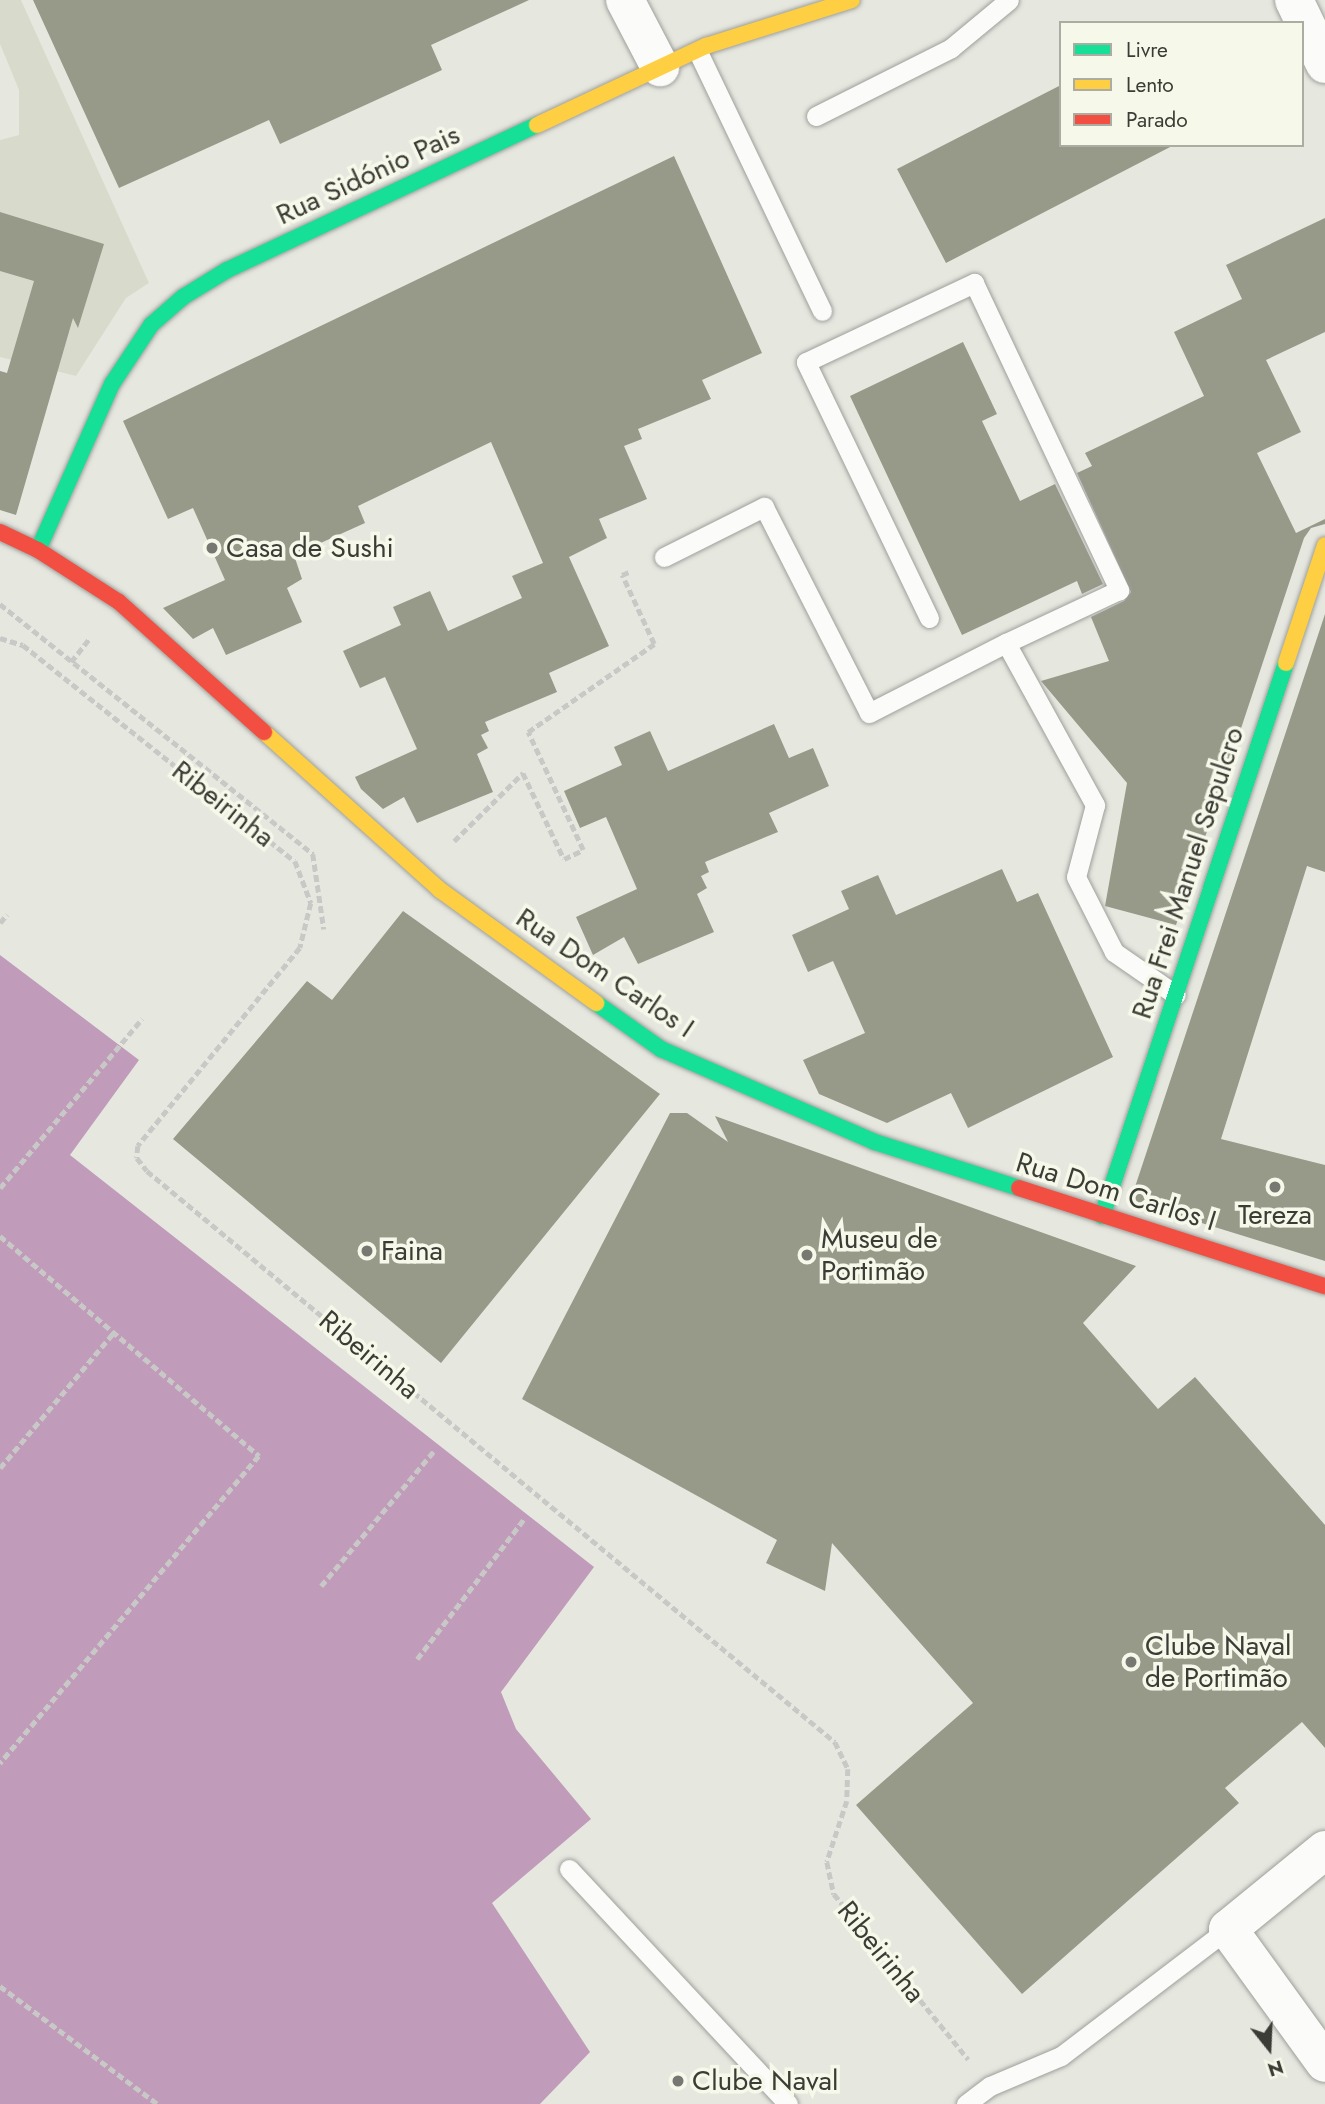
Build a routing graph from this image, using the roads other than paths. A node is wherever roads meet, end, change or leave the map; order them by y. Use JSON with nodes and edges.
{"nodes":[{"id":1,"x":625,"y":0,"type":"edge"},
{"id":2,"x":852,"y":0,"type":"edge"},
{"id":3,"x":1009,"y":0,"type":"edge"},
{"id":4,"x":1294,"y":0,"type":"edge"},
{"id":5,"x":698,"y":52,"type":"junction"},
{"id":6,"x":1325,"y":64,"type":"edge"},
{"id":7,"x":660,"y":67,"type":"junction"},
{"id":8,"x":816,"y":116,"type":"dead end"},
{"id":9,"x":822,"y":311,"type":"dead end"},
{"id":10,"x":0,"y":532,"type":"edge"},
{"id":11,"x":1325,"y":545,"type":"edge"},
{"id":12,"x":38,"y":550,"type":"junction"},
{"id":13,"x":664,"y":557,"type":"road end"},
{"id":14,"x":929,"y":618,"type":"dead end"},
{"id":15,"x":1006,"y":643,"type":"junction"},
{"id":16,"x":1176,"y":995,"type":"junction"},
{"id":17,"x":1102,"y":1216,"type":"junction"},
{"id":18,"x":1256,"y":1263,"type":"junction"},
{"id":19,"x":1325,"y":1286,"type":"edge"},
{"id":20,"x":1325,"y":1300,"type":"edge"},
{"id":21,"x":1325,"y":1850,"type":"edge"},
{"id":22,"x":569,"y":1869,"type":"dead end"},
{"id":23,"x":1228,"y":1929,"type":"junction"},
{"id":24,"x":1325,"y":2063,"type":"edge"},
{"id":25,"x":788,"y":2104,"type":"edge"},
{"id":26,"x":966,"y":2104,"type":"edge"}],
"edges":[{"from":1,"to":7,"type":"street"},
{"from":2,"to":5,"type":"street","name":"Rua Sidónio Pais"},
{"from":3,"to":8,"type":"lane"},
{"from":4,"to":6,"type":"street"},
{"from":5,"to":7,"type":"street","name":"Rua Sidónio Pais"},
{"from":5,"to":9,"type":"lane"},
{"from":7,"to":12,"type":"street","name":"Rua Sidónio Pais"},
{"from":10,"to":12,"type":"street","name":"Rua Dom Carlos I"},
{"from":11,"to":16,"type":"street","name":"Rua Frei Manuel Sepulcro"},
{"from":12,"to":17,"type":"street","name":"Rua Dom Carlos I"},
{"from":13,"to":15,"type":"lane"},
{"from":14,"to":15,"type":"lane"},
{"from":15,"to":16,"type":"lane"},
{"from":16,"to":17,"type":"street","name":"Rua Frei Manuel Sepulcro"},
{"from":17,"to":18,"type":"street","name":"Rua Dom Carlos I"},
{"from":18,"to":19,"type":"street","name":"Rua Dom Carlos I"},
{"from":18,"to":20,"type":"street"},
{"from":21,"to":23,"type":"street"},
{"from":22,"to":25,"type":"lane"},
{"from":23,"to":24,"type":"street"},
{"from":23,"to":26,"type":"lane"}]}
